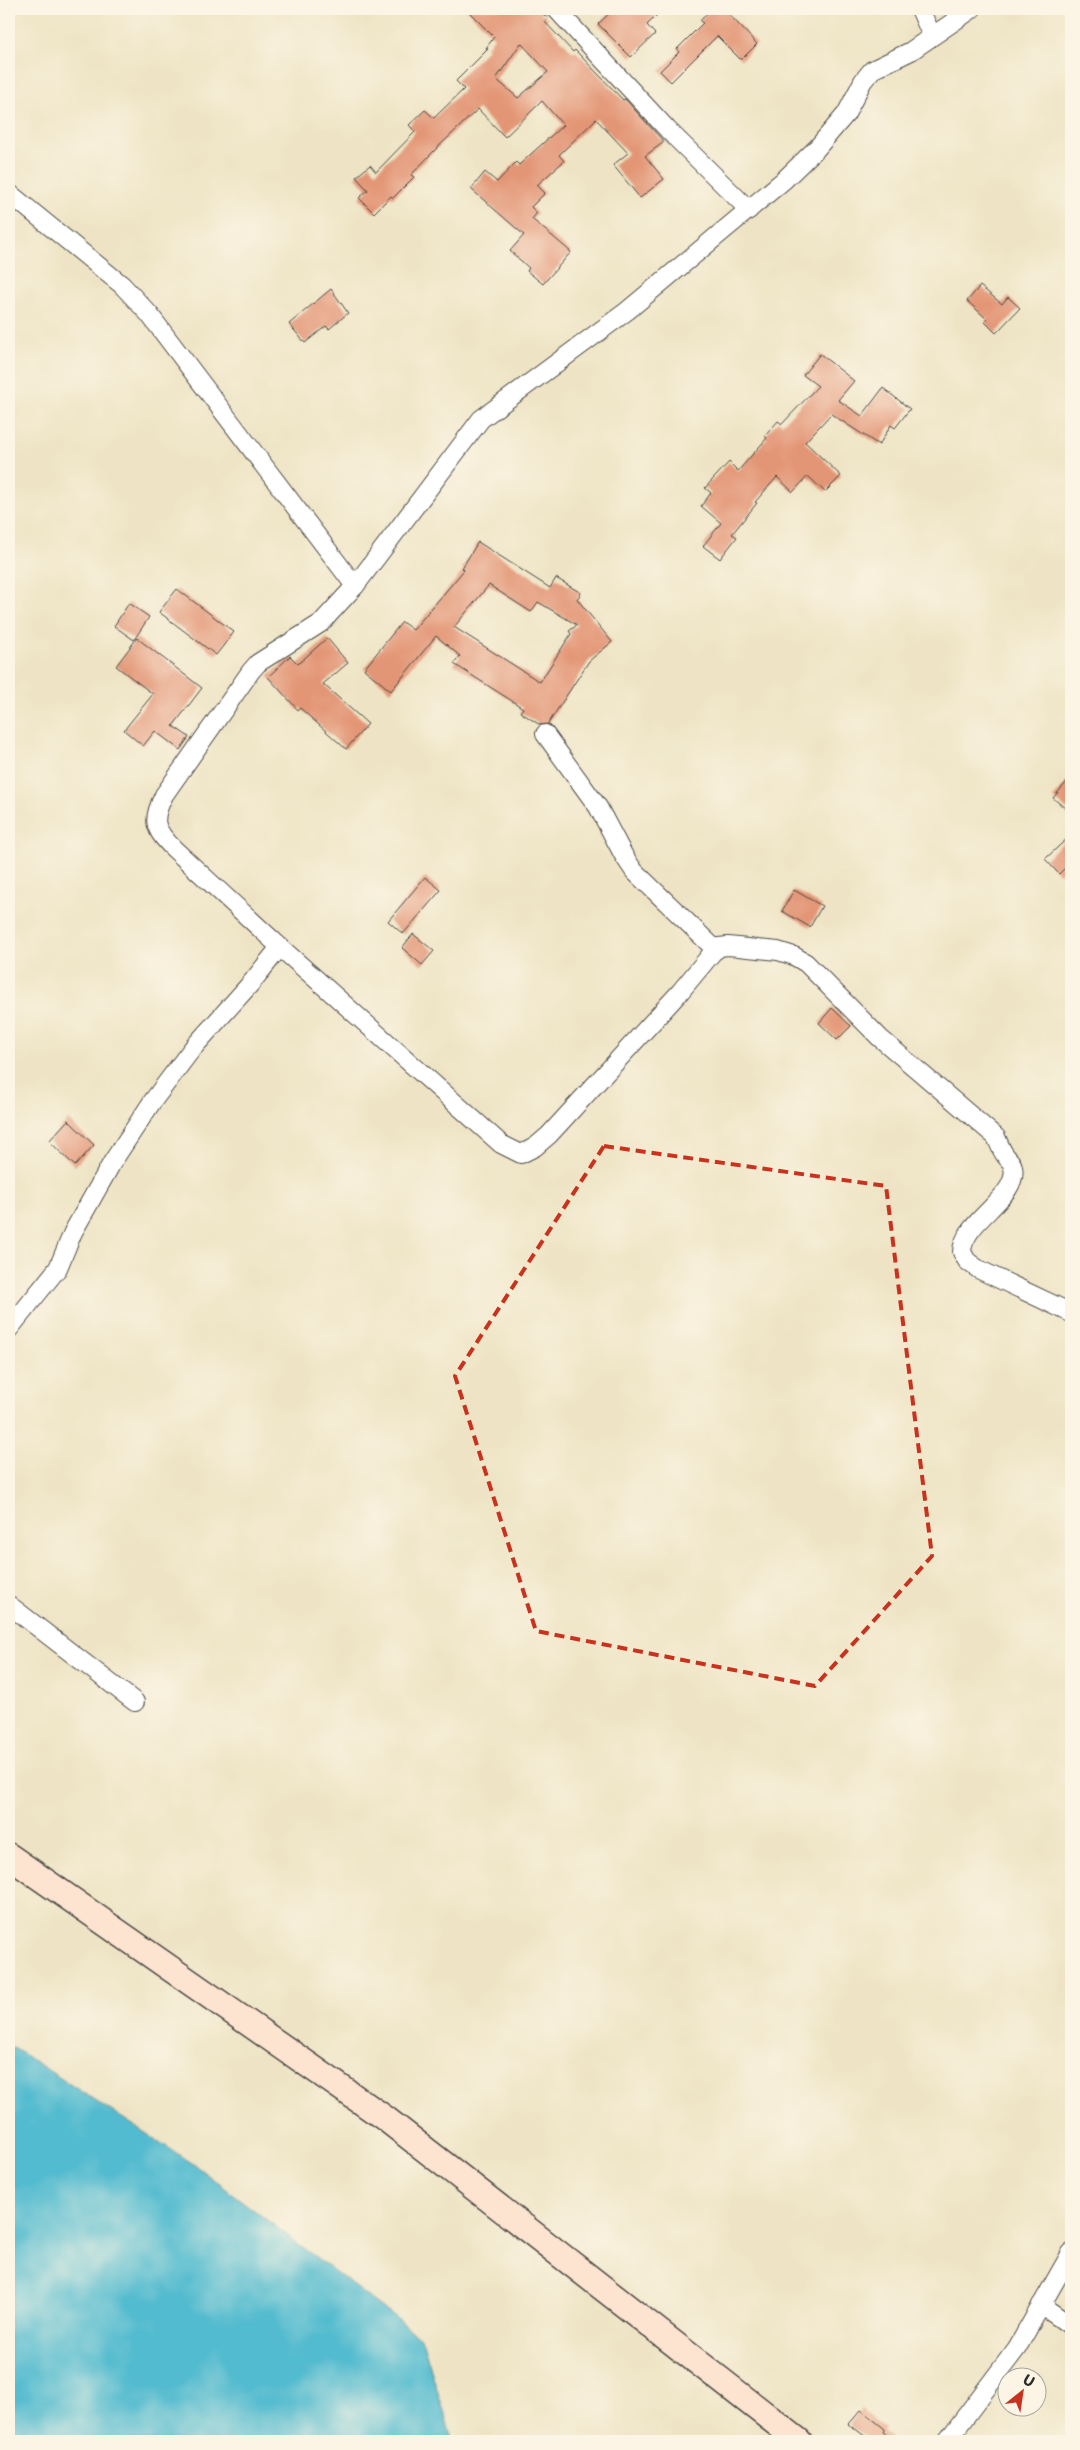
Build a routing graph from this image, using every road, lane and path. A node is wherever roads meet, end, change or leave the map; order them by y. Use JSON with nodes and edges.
{"nodes":[{"id":1,"x":557,"y":9,"type":"edge"},
{"id":2,"x":920,"y":9,"type":"edge"},
{"id":3,"x":972,"y":9,"type":"edge"},
{"id":4,"x":932,"y":36,"type":"junction"},
{"id":5,"x":9,"y":193,"type":"edge"},
{"id":6,"x":749,"y":210,"type":"junction"},
{"id":7,"x":355,"y":586,"type":"junction"},
{"id":8,"x":545,"y":734,"type":"dead end"},
{"id":9,"x":280,"y":946,"type":"junction"},
{"id":10,"x":716,"y":950,"type":"junction"},
{"id":11,"x":1071,"y":1313,"type":"edge"},
{"id":12,"x":9,"y":1329,"type":"edge"},
{"id":13,"x":9,"y":1605,"type":"edge"},
{"id":14,"x":135,"y":1702,"type":"dead end"},
{"id":15,"x":9,"y":1856,"type":"edge"},
{"id":16,"x":1071,"y":2253,"type":"edge"},
{"id":17,"x":1041,"y":2304,"type":"junction"},
{"id":18,"x":1071,"y":2326,"type":"edge"},
{"id":19,"x":799,"y":2441,"type":"edge"},
{"id":20,"x":947,"y":2441,"type":"edge"}],
"edges":[{"from":1,"to":6,"type":"street"},
{"from":2,"to":4,"type":"street"},
{"from":3,"to":4,"type":"street"},
{"from":4,"to":6,"type":"street"},
{"from":5,"to":7,"type":"street"},
{"from":6,"to":7,"type":"street"},
{"from":7,"to":9,"type":"street"},
{"from":8,"to":10,"type":"street"},
{"from":9,"to":10,"type":"street"},
{"from":9,"to":12,"type":"street"},
{"from":10,"to":11,"type":"street"},
{"from":13,"to":14,"type":"street"},
{"from":15,"to":19,"type":"main road"},
{"from":16,"to":17,"type":"street"},
{"from":17,"to":18,"type":"street"},
{"from":17,"to":20,"type":"street"}]}
